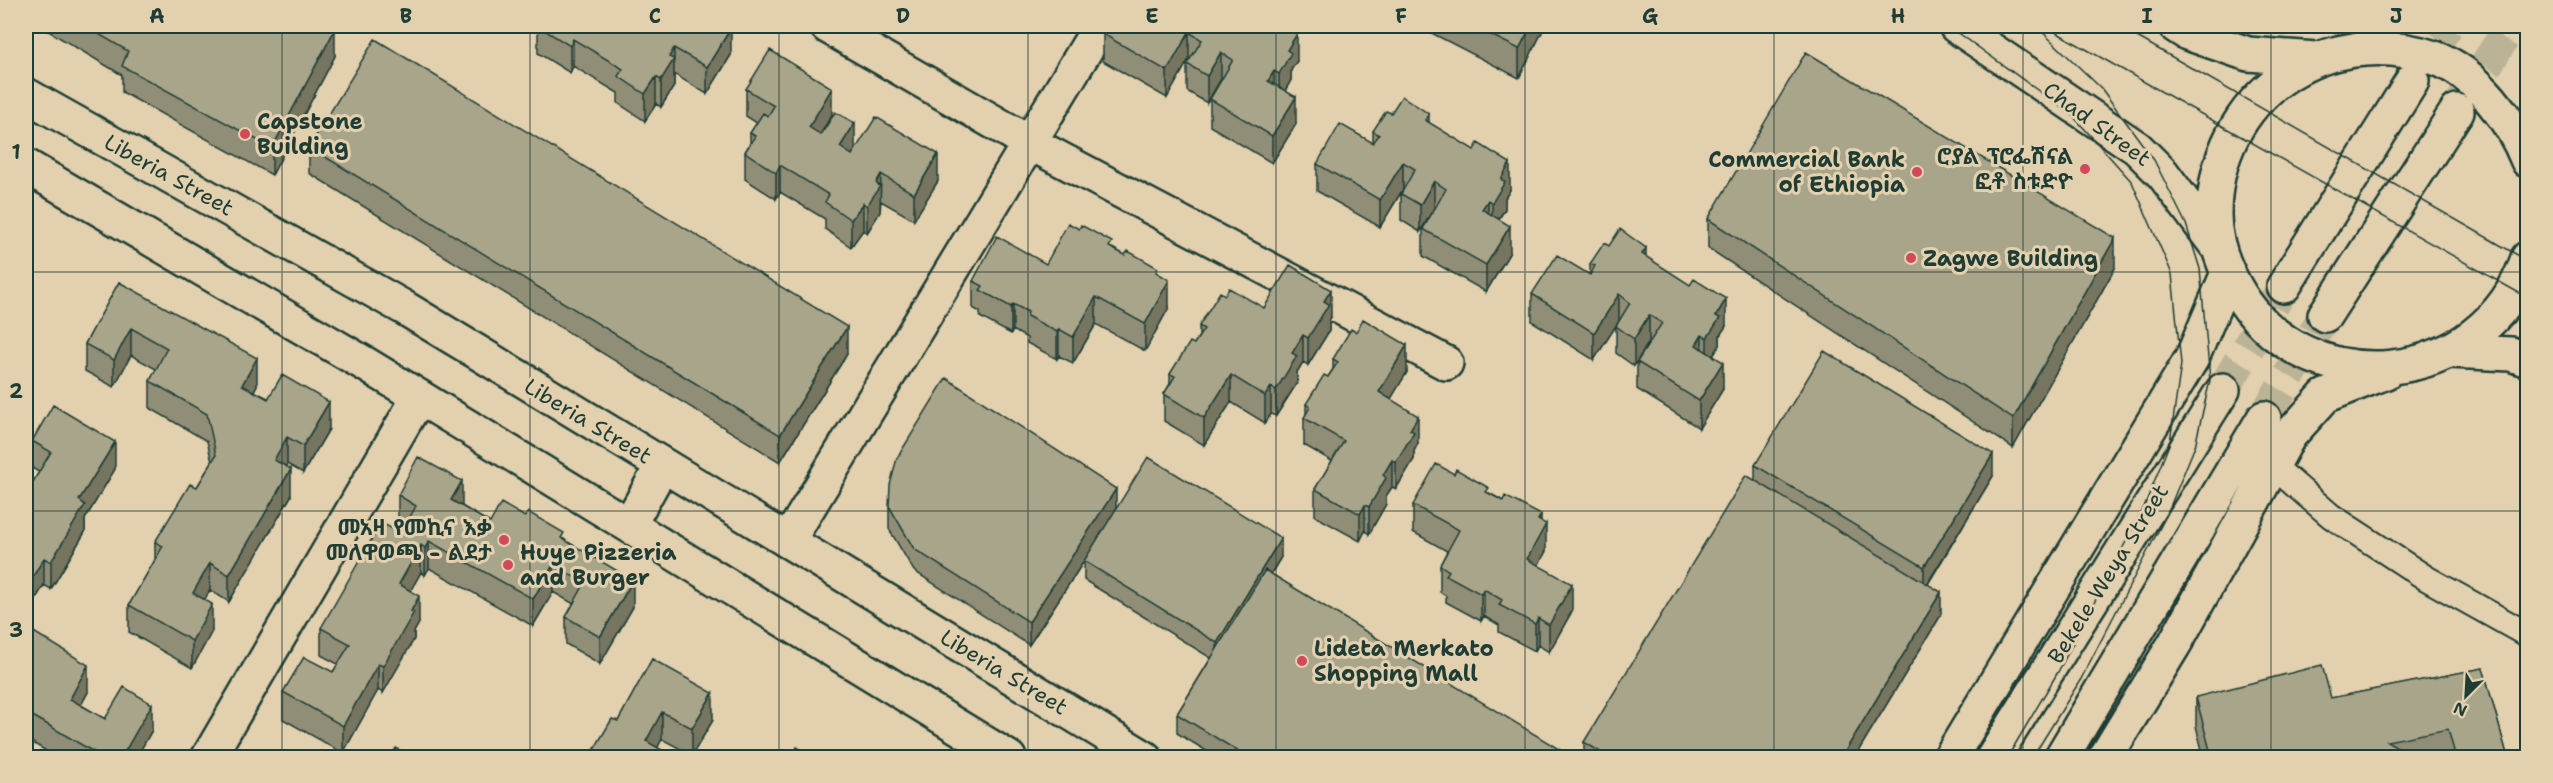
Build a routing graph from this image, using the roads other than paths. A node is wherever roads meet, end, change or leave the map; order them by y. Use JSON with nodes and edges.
{"nodes":[{"id":1,"x":827,"y":26,"type":"edge"},
{"id":2,"x":1100,"y":26,"type":"edge"},
{"id":3,"x":1956,"y":26,"type":"edge"},
{"id":4,"x":2176,"y":26,"type":"edge"},
{"id":5,"x":2374,"y":26,"type":"edge"},
{"id":6,"x":2332,"y":55,"type":"junction"},
{"id":7,"x":2412,"y":81,"type":"tunnel mouth"},
{"id":8,"x":26,"y":95,"type":"edge"},
{"id":9,"x":2457,"y":111,"type":"tunnel mouth"},
{"id":10,"x":1030,"y":143,"type":"junction"},
{"id":11,"x":2528,"y":160,"type":"edge"},
{"id":12,"x":26,"y":166,"type":"edge"},
{"id":13,"x":2528,"y":258,"type":"edge"},
{"id":14,"x":2222,"y":259,"type":"junction"},
{"id":15,"x":2284,"y":286,"type":"tunnel mouth"},
{"id":16,"x":2325,"y":315,"type":"tunnel mouth"},
{"id":17,"x":2450,"y":351,"type":"junction"},
{"id":18,"x":2528,"y":360,"type":"edge"},
{"id":19,"x":1446,"y":363,"type":"dead end"},
{"id":20,"x":2396,"y":367,"type":"junction"},
{"id":21,"x":2223,"y":390,"type":"tunnel mouth"},
{"id":22,"x":419,"y":396,"type":"junction"},
{"id":23,"x":2264,"y":418,"type":"tunnel mouth"},
{"id":24,"x":2272,"y":465,"type":"junction"},
{"id":25,"x":662,"y":466,"type":"junction"},
{"id":26,"x":629,"y":525,"type":"junction"},
{"id":27,"x":788,"y":541,"type":"junction"},
{"id":28,"x":2528,"y":635,"type":"edge"},
{"id":29,"x":208,"y":758,"type":"edge"},
{"id":30,"x":1009,"y":758,"type":"edge"},
{"id":31,"x":1145,"y":758,"type":"edge"},
{"id":32,"x":1950,"y":758,"type":"edge"},
{"id":33,"x":1993,"y":758,"type":"edge"},
{"id":34,"x":2061,"y":758,"type":"edge"},
{"id":35,"x":2105,"y":758,"type":"edge"}],
"edges":[{"from":1,"to":10,"type":"street"},
{"from":2,"to":10,"type":"street"},
{"from":3,"to":14,"type":"street","name":"Chad Street"},
{"from":4,"to":6,"type":"street"},
{"from":5,"to":6,"type":"street"},
{"from":6,"to":11,"type":"street"},
{"from":6,"to":14,"type":"street"},
{"from":7,"to":15,"type":"street"},
{"from":8,"to":25,"type":"street","name":"Liberia Street"},
{"from":9,"to":16,"type":"street"},
{"from":10,"to":19,"type":"street"},
{"from":10,"to":27,"type":"street"},
{"from":12,"to":22,"type":"street"},
{"from":13,"to":17,"type":"street"},
{"from":14,"to":20,"type":"street","name":"Chad Street"},
{"from":14,"to":32,"type":"street"},
{"from":17,"to":18,"type":"street"},
{"from":17,"to":20,"type":"street"},
{"from":20,"to":24,"type":"street"},
{"from":21,"to":33,"type":"street","name":"Bekele Weya Street"},
{"from":22,"to":26,"type":"street"},
{"from":22,"to":29,"type":"street"},
{"from":23,"to":34,"type":"street"},
{"from":24,"to":28,"type":"lane"},
{"from":24,"to":35,"type":"street"},
{"from":25,"to":26,"type":"street"},
{"from":25,"to":27,"type":"street","name":"Liberia Street"},
{"from":26,"to":30,"type":"street"},
{"from":27,"to":31,"type":"street","name":"Liberia Street"}]}
